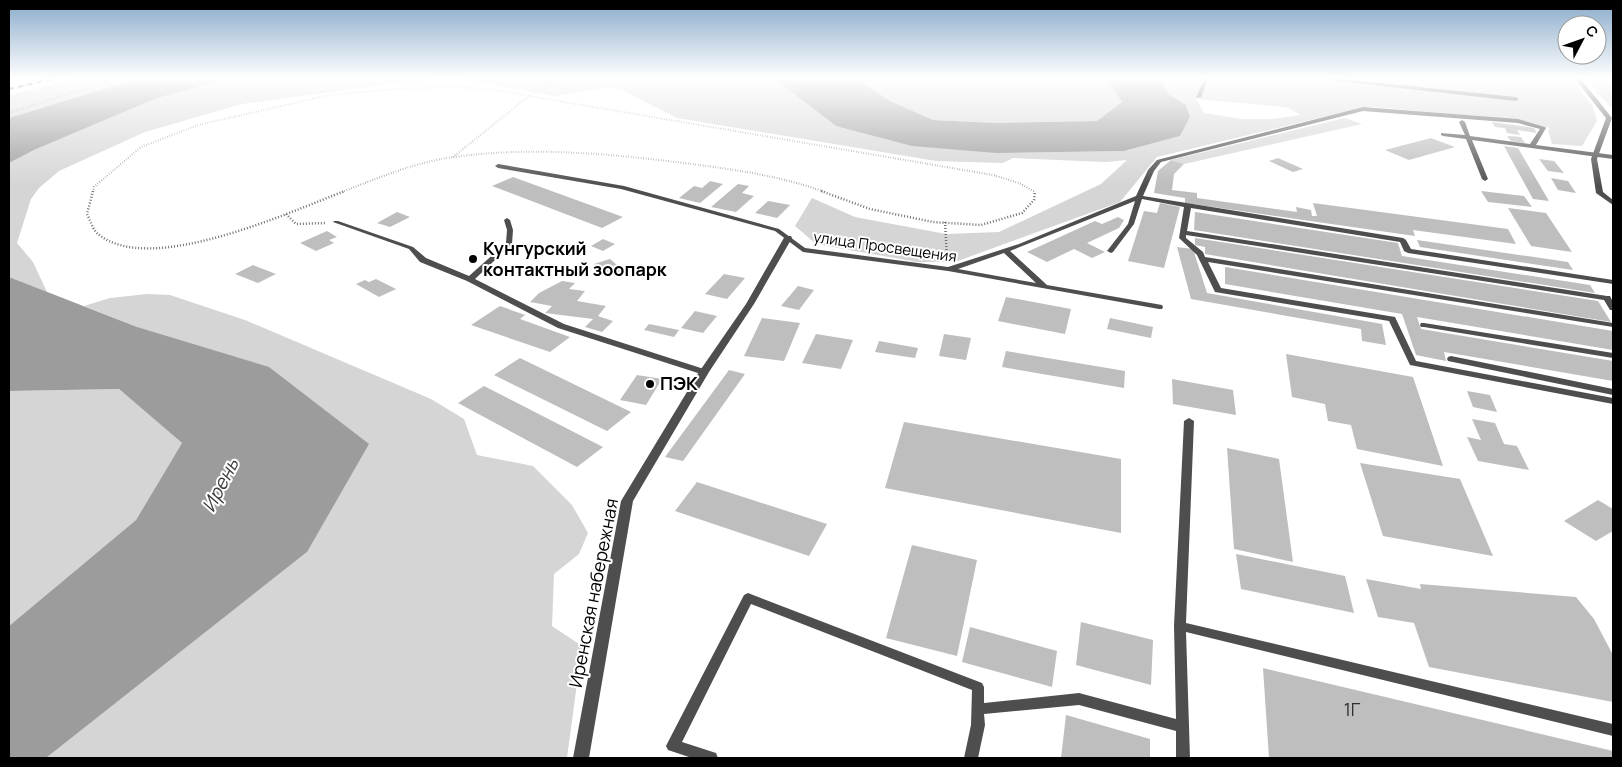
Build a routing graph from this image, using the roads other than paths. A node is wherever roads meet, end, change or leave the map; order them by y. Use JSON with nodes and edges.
{"nodes":[{"id":1,"x":1344,"y":115,"type":"edge"},
{"id":2,"x":1431,"y":115,"type":"edge"},
{"id":3,"x":1611,"y":118,"type":"edge"},
{"id":4,"x":1462,"y":122,"type":"dead end"},
{"id":5,"x":1443,"y":134,"type":"dead end"},
{"id":6,"x":1470,"y":138,"type":"junction"},
{"id":7,"x":1532,"y":146,"type":"junction"},
{"id":8,"x":1596,"y":154,"type":"junction"},
{"id":9,"x":1613,"y":157,"type":"edge"},
{"id":10,"x":498,"y":166,"type":"dead end"},
{"id":11,"x":1484,"y":179,"type":"dead end"},
{"id":12,"x":1139,"y":197,"type":"junction"},
{"id":13,"x":1613,"y":203,"type":"edge"},
{"id":14,"x":1188,"y":206,"type":"junction"},
{"id":15,"x":507,"y":220,"type":"dead end"},
{"id":16,"x":336,"y":222,"type":"road end"},
{"id":17,"x":1183,"y":232,"type":"junction"},
{"id":18,"x":788,"y":238,"type":"junction"},
{"id":19,"x":1005,"y":250,"type":"junction"},
{"id":20,"x":1111,"y":250,"type":"dead end"},
{"id":21,"x":1202,"y":259,"type":"junction"},
{"id":22,"x":948,"y":269,"type":"junction"},
{"id":23,"x":470,"y":279,"type":"junction"},
{"id":24,"x":1595,"y":279,"type":"junction"},
{"id":25,"x":1613,"y":282,"type":"edge"},
{"id":26,"x":1045,"y":287,"type":"junction"},
{"id":27,"x":1607,"y":298,"type":"junction"},
{"id":28,"x":1159,"y":306,"type":"dead end"},
{"id":29,"x":1613,"y":308,"type":"edge"},
{"id":30,"x":1424,"y":325,"type":"dead end"},
{"id":31,"x":1613,"y":326,"type":"edge"},
{"id":32,"x":1613,"y":356,"type":"edge"},
{"id":33,"x":1451,"y":359,"type":"dead end"},
{"id":34,"x":1505,"y":369,"type":"junction"},
{"id":35,"x":704,"y":372,"type":"junction"},
{"id":36,"x":1513,"y":382,"type":"junction"},
{"id":37,"x":1612,"y":392,"type":"edge"},
{"id":38,"x":1613,"y":401,"type":"edge"},
{"id":39,"x":1189,"y":421,"type":"dead end"},
{"id":40,"x":1180,"y":626,"type":"junction"},
{"id":41,"x":978,"y":709,"type":"junction"},
{"id":42,"x":1182,"y":727,"type":"junction"},
{"id":43,"x":1613,"y":730,"type":"edge"},
{"id":44,"x":581,"y":758,"type":"edge"},
{"id":45,"x":711,"y":758,"type":"edge"},
{"id":46,"x":971,"y":758,"type":"edge"},
{"id":47,"x":1183,"y":758,"type":"edge"}],
"edges":[{"from":1,"to":12,"type":"lane"},
{"from":2,"to":7,"type":"lane"},
{"from":3,"to":8,"type":"street"},
{"from":4,"to":6,"type":"lane"},
{"from":5,"to":6,"type":"lane"},
{"from":6,"to":7,"type":"lane"},
{"from":6,"to":11,"type":"lane"},
{"from":7,"to":8,"type":"lane"},
{"from":8,"to":9,"type":"lane"},
{"from":8,"to":13,"type":"street"},
{"from":10,"to":18,"type":"lane","name":"улица Просвещения"},
{"from":12,"to":14,"type":"lane"},
{"from":12,"to":19,"type":"lane"},
{"from":12,"to":20,"type":"lane"},
{"from":14,"to":17,"type":"lane"},
{"from":14,"to":24,"type":"lane"},
{"from":15,"to":23,"type":"lane"},
{"from":16,"to":23,"type":"lane"},
{"from":17,"to":21,"type":"lane"},
{"from":17,"to":27,"type":"lane"},
{"from":18,"to":22,"type":"lane","name":"улица Просвещения"},
{"from":18,"to":35,"type":"street","name":"Иренская набережная"},
{"from":19,"to":22,"type":"lane"},
{"from":19,"to":26,"type":"lane"},
{"from":21,"to":31,"type":"lane"},
{"from":21,"to":36,"type":"lane"},
{"from":22,"to":26,"type":"lane","name":"улица Просвещения"},
{"from":23,"to":35,"type":"lane"},
{"from":24,"to":25,"type":"lane"},
{"from":24,"to":27,"type":"lane"},
{"from":26,"to":28,"type":"lane","name":"улица Просвещения"},
{"from":27,"to":29,"type":"lane"},
{"from":30,"to":32,"type":"lane"},
{"from":33,"to":34,"type":"lane"},
{"from":34,"to":36,"type":"lane"},
{"from":34,"to":37,"type":"lane"},
{"from":35,"to":44,"type":"street","name":"Иренская набережная"},
{"from":36,"to":38,"type":"lane"},
{"from":39,"to":40,"type":"lane"},
{"from":40,"to":42,"type":"lane"},
{"from":40,"to":43,"type":"lane"},
{"from":41,"to":42,"type":"lane"},
{"from":41,"to":45,"type":"lane"},
{"from":41,"to":46,"type":"lane"},
{"from":42,"to":47,"type":"lane"}]}
